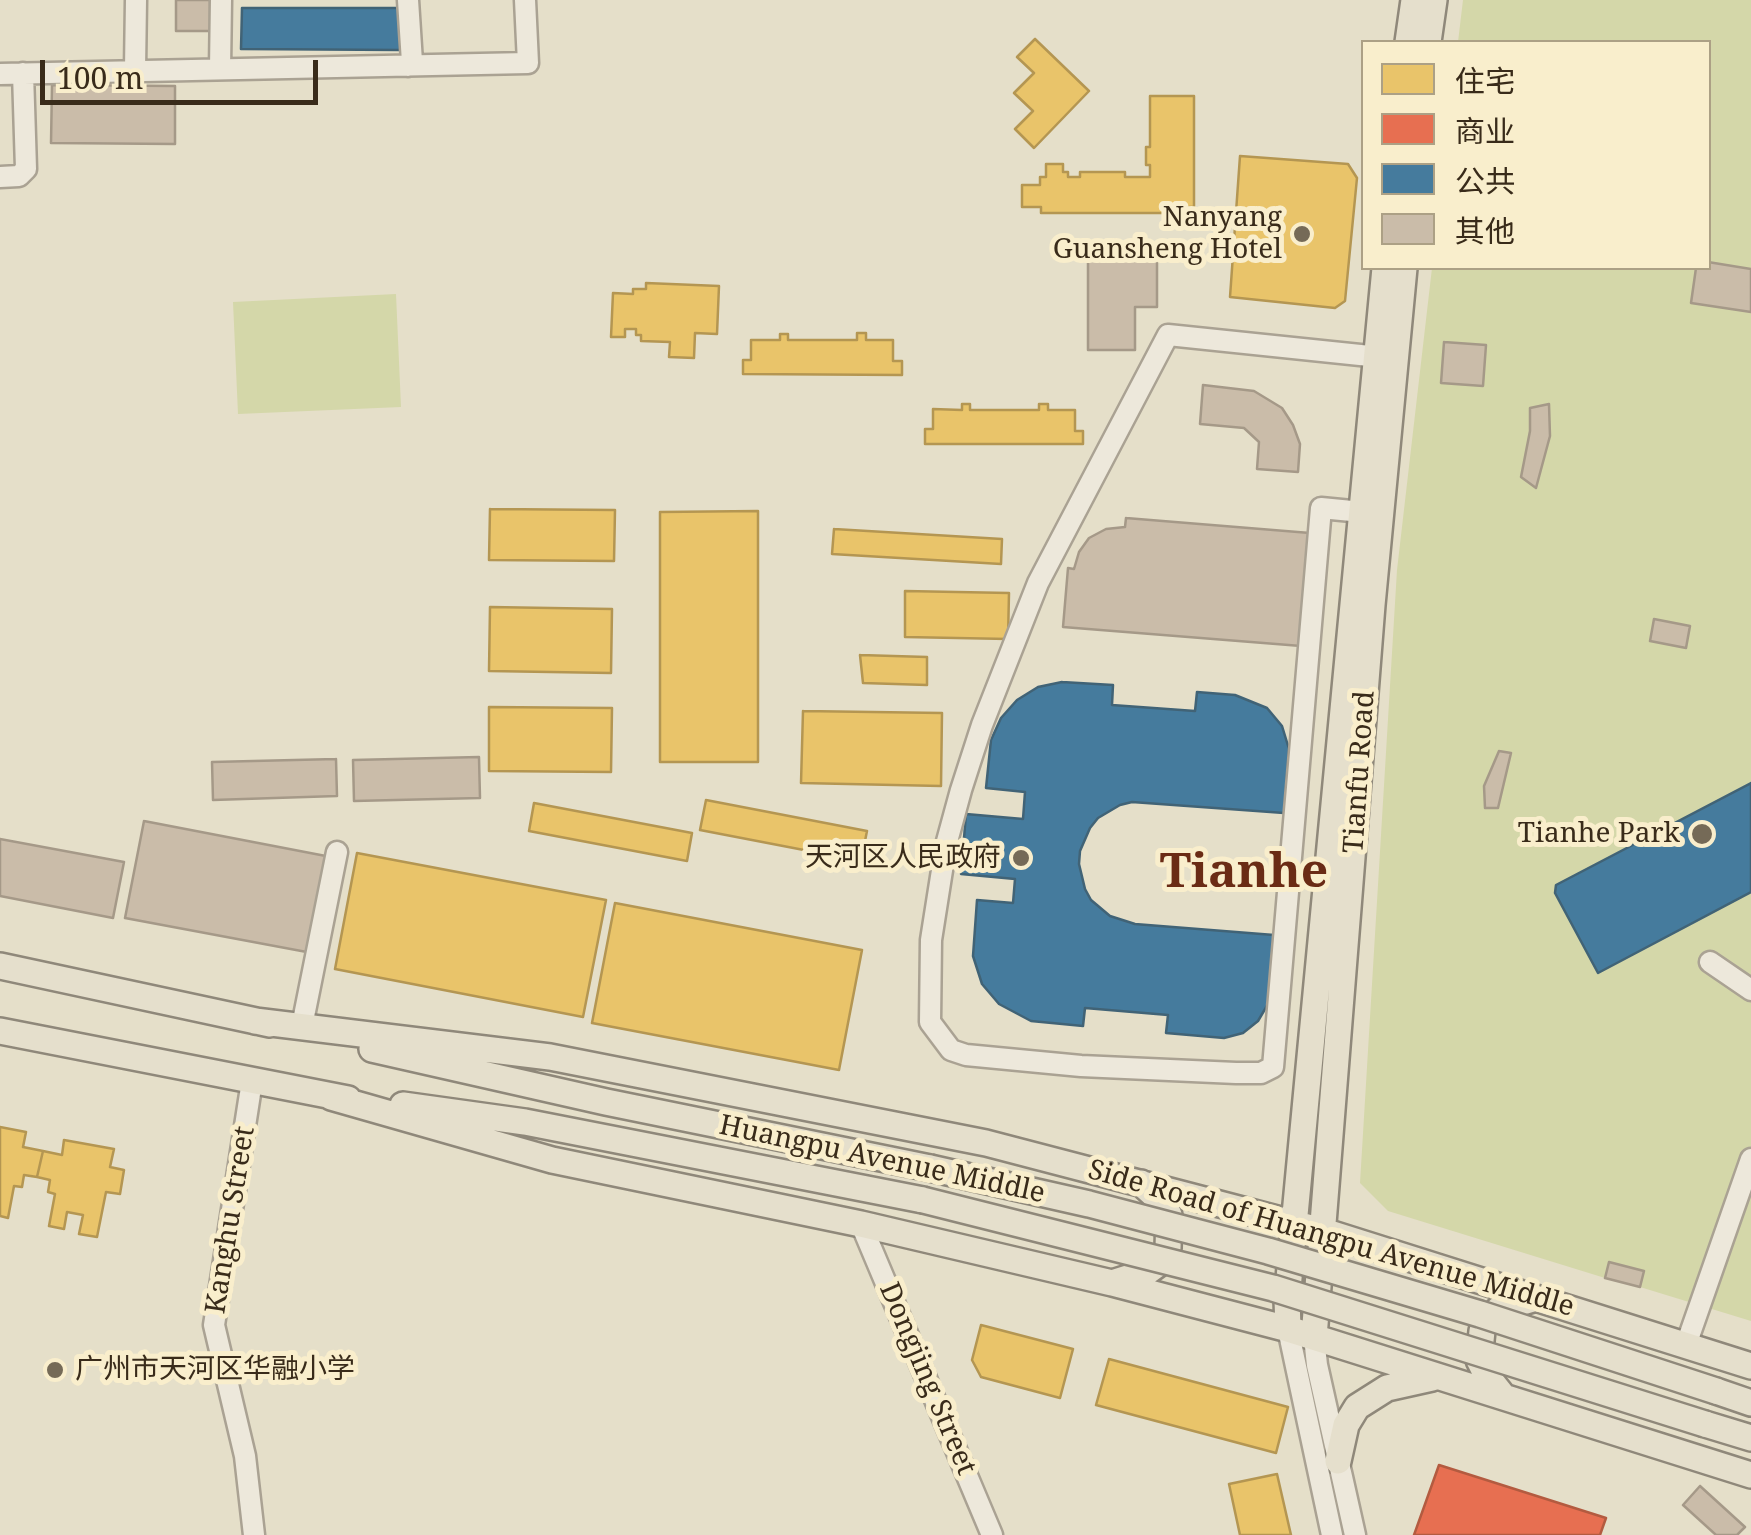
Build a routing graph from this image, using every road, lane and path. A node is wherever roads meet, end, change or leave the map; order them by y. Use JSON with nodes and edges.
{"nodes":[{"id":1,"x":136,"y":0,"type":"edge"},
{"id":2,"x":221,"y":0,"type":"edge"},
{"id":3,"x":408,"y":0,"type":"edge"},
{"id":4,"x":525,"y":0,"type":"edge"},
{"id":5,"x":1414,"y":0,"type":"edge"},
{"id":6,"x":1434,"y":0,"type":"edge"},
{"id":7,"x":1408,"y":40,"type":"edge"},
{"id":8,"x":1428,"y":40,"type":"edge"},
{"id":9,"x":408,"y":66,"type":"junction"},
{"id":10,"x":220,"y":68,"type":"junction"},
{"id":11,"x":135,"y":70,"type":"junction"},
{"id":12,"x":23,"y":73,"type":"junction"},
{"id":13,"x":0,"y":74,"type":"edge"},
{"id":14,"x":0,"y":176,"type":"edge"},
{"id":15,"x":1386,"y":270,"type":"edge"},
{"id":16,"x":1404,"y":270,"type":"edge"},
{"id":17,"x":1386,"y":357,"type":"junction"},
{"id":18,"x":1362,"y":512,"type":"junction"},
{"id":19,"x":337,"y":852,"type":"dead end"},
{"id":20,"x":1710,"y":962,"type":"dead end"},
{"id":21,"x":0,"y":966,"type":"edge"},
{"id":22,"x":1751,"y":990,"type":"edge"},
{"id":23,"x":255,"y":1020,"type":"junction"},
{"id":24,"x":302,"y":1026,"type":"junction"},
{"id":25,"x":0,"y":1031,"type":"edge"},
{"id":26,"x":252,"y":1081,"type":"junction"},
{"id":27,"x":331,"y":1097,"type":"junction"},
{"id":28,"x":1751,"y":1159,"type":"edge"},
{"id":29,"x":1138,"y":1181,"type":"junction"},
{"id":30,"x":1294,"y":1223,"type":"junction"},
{"id":31,"x":860,"y":1224,"type":"junction"},
{"id":32,"x":1323,"y":1231,"type":"junction"},
{"id":33,"x":1112,"y":1283,"type":"junction"},
{"id":34,"x":1536,"y":1298,"type":"junction"},
{"id":35,"x":1288,"y":1329,"type":"junction"},
{"id":36,"x":1314,"y":1336,"type":"junction"},
{"id":37,"x":1686,"y":1344,"type":"junction"},
{"id":38,"x":1751,"y":1366,"type":"edge"},
{"id":39,"x":1444,"y":1378,"type":"junction"},
{"id":40,"x":1504,"y":1396,"type":"junction"},
{"id":41,"x":1751,"y":1402,"type":"edge"},
{"id":42,"x":1751,"y":1438,"type":"edge"},
{"id":43,"x":1338,"y":1461,"type":"junction"},
{"id":44,"x":1751,"y":1474,"type":"edge"},
{"id":45,"x":254,"y":1535,"type":"edge"},
{"id":46,"x":992,"y":1535,"type":"edge"},
{"id":47,"x":1332,"y":1535,"type":"edge"},
{"id":48,"x":1355,"y":1535,"type":"edge"}],
"edges":[{"from":1,"to":11,"type":"street"},
{"from":2,"to":10,"type":"street"},
{"from":3,"to":9,"type":"street"},
{"from":4,"to":9,"type":"street"},
{"from":5,"to":7,"type":"main road"},
{"from":6,"to":8,"type":"main road"},
{"from":9,"to":10,"type":"street"},
{"from":10,"to":11,"type":"street"},
{"from":11,"to":12,"type":"street"},
{"from":12,"to":13,"type":"street"},
{"from":12,"to":14,"type":"street"},
{"from":15,"to":17,"type":"main road","name":"Tianfu Road"},
{"from":16,"to":17,"type":"main road","name":"Tianfu Road"},
{"from":17,"to":18,"type":"main road","name":"Tianfu Road"},
{"from":17,"to":18,"type":"street"},
{"from":17,"to":32,"type":"main road","name":"Tianfu Road"},
{"from":18,"to":30,"type":"main road","name":"Tianfu Road"},
{"from":19,"to":24,"type":"street"},
{"from":20,"to":22,"type":"street"},
{"from":21,"to":23,"type":"main road","name":"Huangpu Avenue Middle"},
{"from":23,"to":24,"type":"main road","name":"Side Road of Huangpu Avenue Middle"},
{"from":23,"to":41,"type":"main road","name":"Huangpu Avenue Middle","bridge":true},
{"from":24,"to":29,"type":"main road","name":"Side Road of Huangpu Avenue Middle"},
{"from":25,"to":26,"type":"main road","name":"Huangpu Avenue Middle"},
{"from":26,"to":27,"type":"main road","name":"Huangpu Avenue Middle"},
{"from":26,"to":45,"type":"street","name":"Kanghu Street"},
{"from":27,"to":31,"type":"main road"},
{"from":27,"to":42,"type":"main road","name":"Huangpu Avenue Middle","bridge":true},
{"from":28,"to":37,"type":"street"},
{"from":29,"to":30,"type":"main road","name":"Side Road of Huangpu Avenue Middle"},
{"from":29,"to":33,"type":"main road"},
{"from":30,"to":32,"type":"main road","name":"Side Road of Huangpu Avenue Middle"},
{"from":30,"to":35,"type":"main road","name":"Tianfu Road"},
{"from":31,"to":33,"type":"main road"},
{"from":31,"to":46,"type":"street","name":"Dongjing Street"},
{"from":32,"to":34,"type":"main road","name":"Side Road of Huangpu Avenue Middle"},
{"from":32,"to":36,"type":"main road","name":"Tianfu Road"},
{"from":33,"to":35,"type":"main road"},
{"from":34,"to":37,"type":"main road","name":"Side Road of Huangpu Avenue Middle"},
{"from":34,"to":40,"type":"main road"},
{"from":35,"to":36,"type":"main road"},
{"from":35,"to":47,"type":"street"},
{"from":36,"to":39,"type":"main road"},
{"from":36,"to":43,"type":"street"},
{"from":37,"to":38,"type":"main road","name":"Side Road of Huangpu Avenue Middle"},
{"from":39,"to":40,"type":"main road"},
{"from":39,"to":43,"type":"main road"},
{"from":40,"to":44,"type":"main road"},
{"from":43,"to":48,"type":"street"}]}
